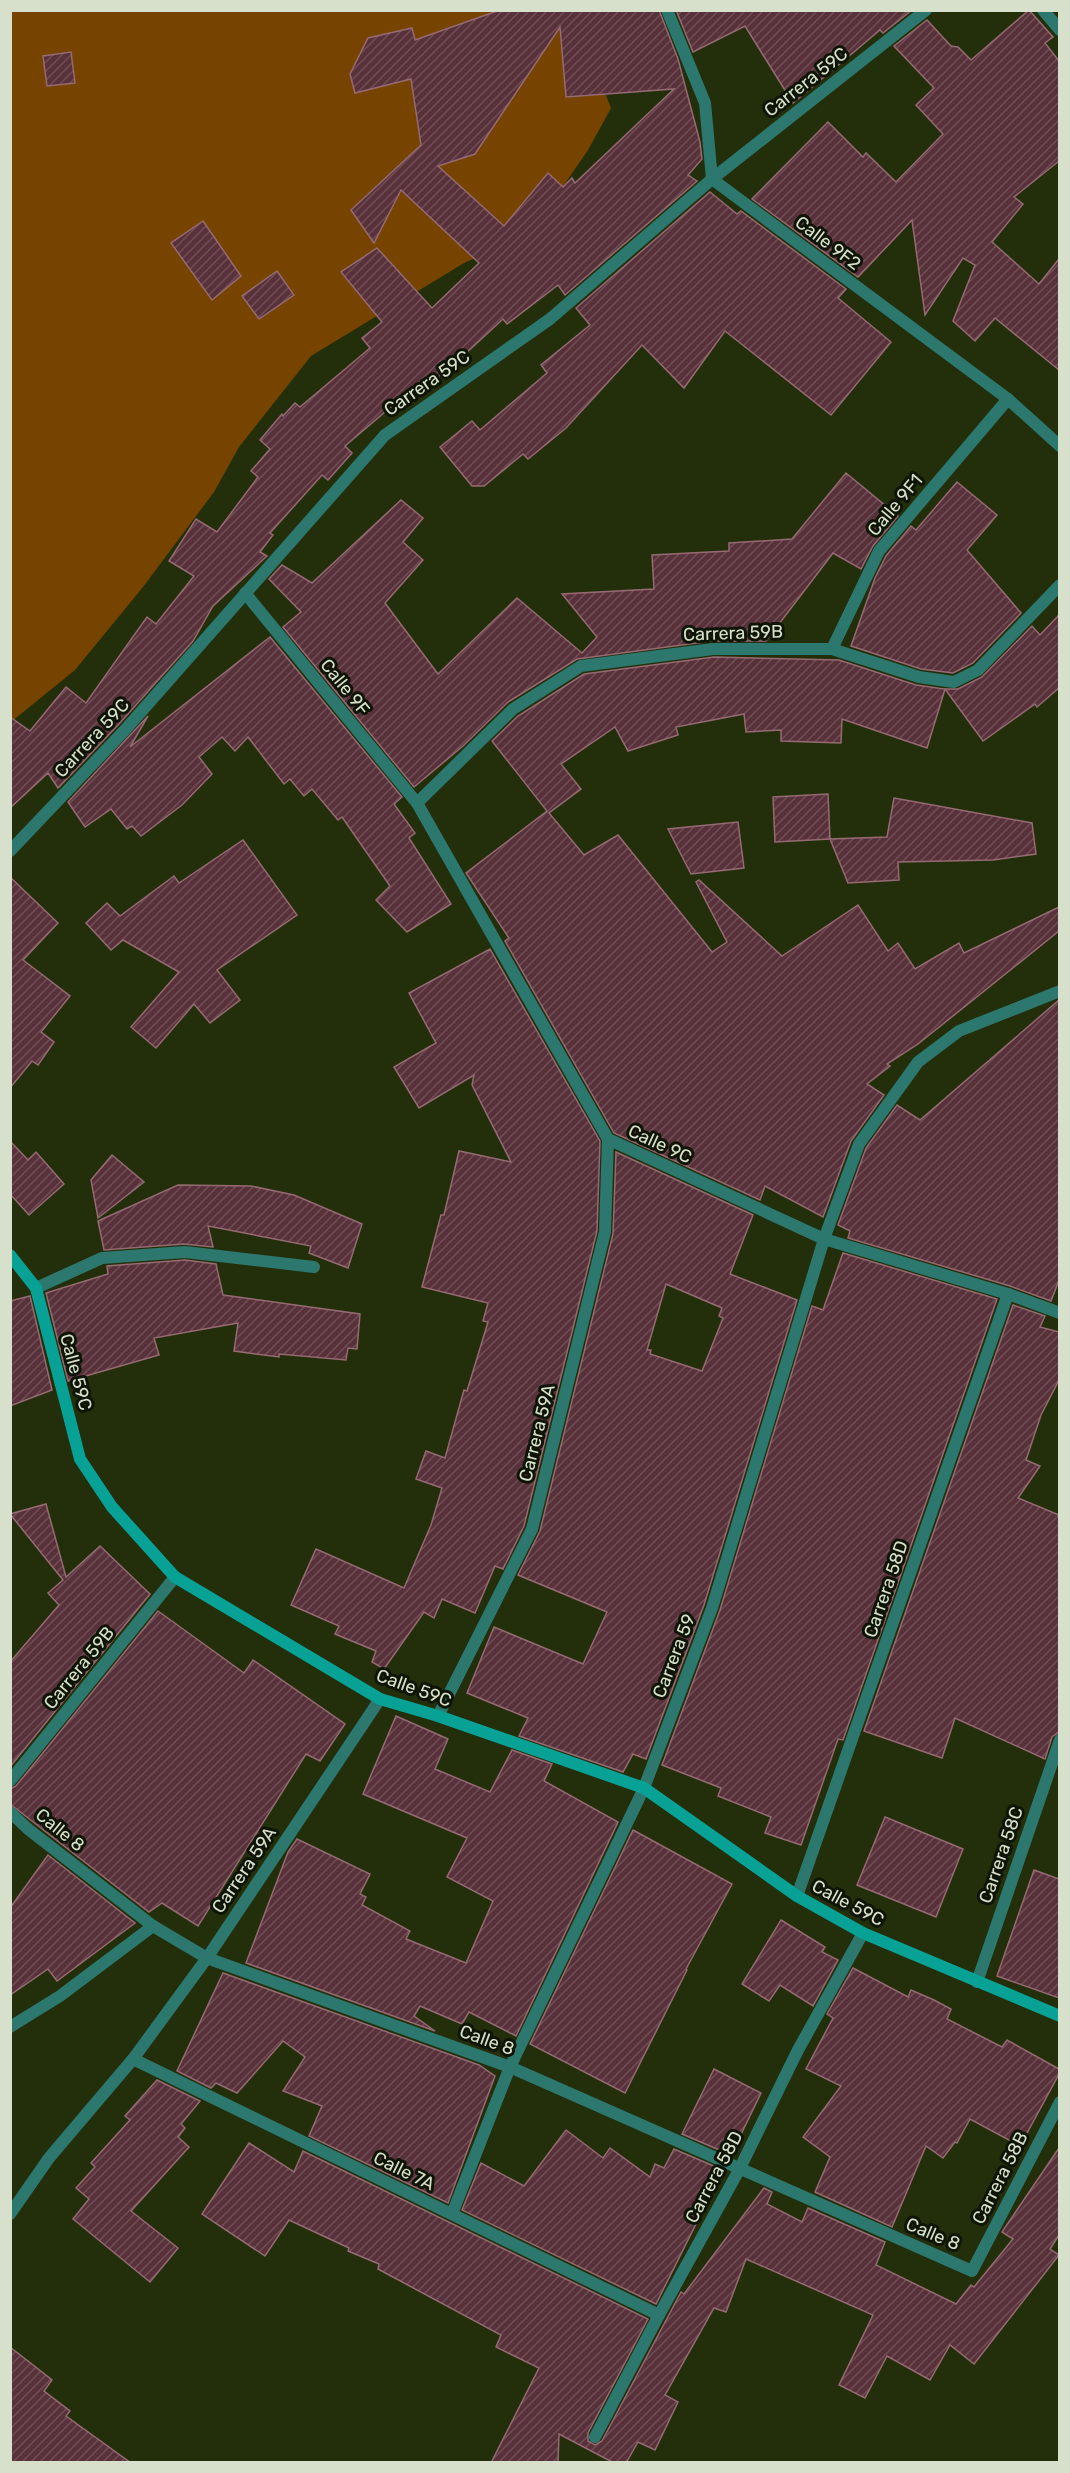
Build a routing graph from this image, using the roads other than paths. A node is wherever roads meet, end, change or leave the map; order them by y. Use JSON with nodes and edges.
{"nodes":[{"id":1,"x":667,"y":10,"type":"edge"},
{"id":2,"x":926,"y":10,"type":"edge"},
{"id":3,"x":1043,"y":10,"type":"edge"},
{"id":4,"x":1059,"y":30,"type":"edge"},
{"id":5,"x":712,"y":179,"type":"junction"},
{"id":6,"x":1008,"y":399,"type":"junction"},
{"id":7,"x":1059,"y":446,"type":"edge"},
{"id":8,"x":1059,"y":585,"type":"edge"},
{"id":9,"x":245,"y":593,"type":"junction"},
{"id":10,"x":832,"y":649,"type":"junction"},
{"id":11,"x":417,"y":803,"type":"junction"},
{"id":12,"x":10,"y":851,"type":"edge"},
{"id":13,"x":1059,"y":991,"type":"edge"},
{"id":14,"x":608,"y":1139,"type":"junction"},
{"id":15,"x":824,"y":1239,"type":"junction"},
{"id":16,"x":10,"y":1255,"type":"edge"},
{"id":17,"x":314,"y":1268,"type":"dead end"},
{"id":18,"x":36,"y":1288,"type":"junction"},
{"id":19,"x":1008,"y":1294,"type":"junction"},
{"id":20,"x":1059,"y":1313,"type":"edge"},
{"id":21,"x":175,"y":1577,"type":"junction"},
{"id":22,"x":380,"y":1699,"type":"junction"},
{"id":23,"x":438,"y":1716,"type":"junction"},
{"id":24,"x":1059,"y":1740,"type":"edge"},
{"id":25,"x":10,"y":1781,"type":"edge"},
{"id":26,"x":644,"y":1788,"type":"junction"},
{"id":27,"x":10,"y":1812,"type":"edge"},
{"id":28,"x":797,"y":1896,"type":"junction"},
{"id":29,"x":153,"y":1926,"type":"junction"},
{"id":30,"x":863,"y":1933,"type":"junction"},
{"id":31,"x":207,"y":1958,"type":"junction"},
{"id":32,"x":977,"y":1982,"type":"junction"},
{"id":33,"x":1059,"y":2016,"type":"edge"},
{"id":34,"x":10,"y":2027,"type":"edge"},
{"id":35,"x":133,"y":2059,"type":"junction"},
{"id":36,"x":510,"y":2067,"type":"junction"},
{"id":37,"x":1059,"y":2102,"type":"edge"},
{"id":38,"x":739,"y":2170,"type":"junction"},
{"id":39,"x":10,"y":2214,"type":"edge"},
{"id":40,"x":452,"y":2214,"type":"junction"},
{"id":41,"x":972,"y":2271,"type":"joint"},
{"id":42,"x":659,"y":2315,"type":"junction"},
{"id":43,"x":595,"y":2437,"type":"dead end"}],
"edges":[{"from":1,"to":5,"type":"street"},
{"from":2,"to":5,"type":"street","name":"Carrera 59C"},
{"from":3,"to":4,"type":"street"},
{"from":5,"to":6,"type":"street","name":"Calle 9F2"},
{"from":5,"to":9,"type":"street","name":"Carrera 59C"},
{"from":6,"to":7,"type":"street","name":"Calle 9F2"},
{"from":6,"to":10,"type":"street","name":"Calle 9F1"},
{"from":8,"to":10,"type":"street","name":"Carrera 59B"},
{"from":9,"to":11,"type":"street","name":"Calle 9F"},
{"from":9,"to":12,"type":"street","name":"Carrera 59C"},
{"from":10,"to":11,"type":"street","name":"Carrera 59B"},
{"from":11,"to":14,"type":"street","name":"Calle 9C"},
{"from":13,"to":15,"type":"street","name":"Carrera 59"},
{"from":14,"to":15,"type":"street","name":"Calle 9C"},
{"from":14,"to":23,"type":"street","name":"Carrera 59A"},
{"from":15,"to":19,"type":"street","name":"Calle 9C"},
{"from":15,"to":26,"type":"street","name":"Carrera 59"},
{"from":16,"to":18,"type":"street","name":"Calle 59C"},
{"from":17,"to":18,"type":"street"},
{"from":18,"to":21,"type":"street","name":"Calle 59C"},
{"from":19,"to":20,"type":"street","name":"Calle 9C"},
{"from":19,"to":28,"type":"street","name":"Carrera 58D"},
{"from":21,"to":22,"type":"street","name":"Calle 59C"},
{"from":21,"to":25,"type":"street","name":"Carrera 59B"},
{"from":22,"to":23,"type":"street","name":"Calle 59C"},
{"from":22,"to":31,"type":"street","name":"Carrera 59A"},
{"from":23,"to":26,"type":"street","name":"Calle 59C"},
{"from":24,"to":32,"type":"street","name":"Carrera 58C"},
{"from":26,"to":28,"type":"street","name":"Calle 59C"},
{"from":26,"to":36,"type":"street","name":"Carrera 59"},
{"from":27,"to":29,"type":"street","name":"Calle 8"},
{"from":28,"to":30,"type":"street","name":"Calle 59C"},
{"from":29,"to":31,"type":"street","name":"Calle 8"},
{"from":29,"to":34,"type":"street"},
{"from":30,"to":32,"type":"street","name":"Calle 59C"},
{"from":30,"to":38,"type":"street","name":"Carrera 58D"},
{"from":31,"to":35,"type":"street","name":"Carrera 59A"},
{"from":31,"to":36,"type":"street","name":"Calle 8"},
{"from":32,"to":33,"type":"street","name":"Calle 59C"},
{"from":35,"to":39,"type":"street","name":"Carrera 59A"},
{"from":35,"to":40,"type":"street","name":"Calle 7A"},
{"from":36,"to":38,"type":"street","name":"Calle 8"},
{"from":36,"to":40,"type":"street","name":"Carrera 59"},
{"from":37,"to":41,"type":"street","name":"Carrera 58B"},
{"from":38,"to":41,"type":"street","name":"Calle 8"},
{"from":38,"to":42,"type":"street","name":"Carrera 58D"},
{"from":40,"to":42,"type":"street","name":"Calle 7A"},
{"from":42,"to":43,"type":"street","name":"Carrera 58D"}]}
